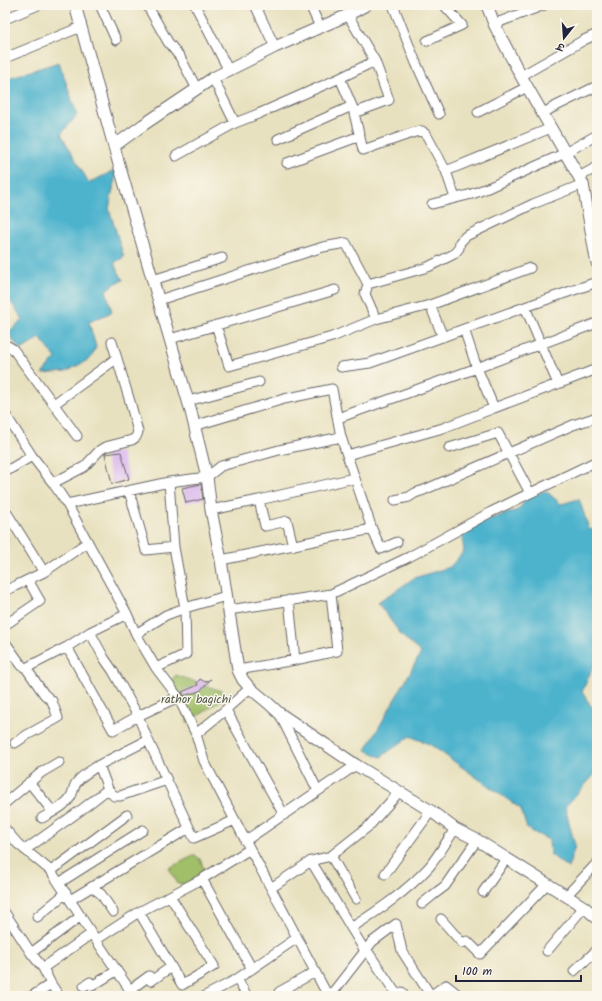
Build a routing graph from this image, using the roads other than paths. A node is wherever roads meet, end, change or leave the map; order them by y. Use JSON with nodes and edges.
{"nodes":[{"id":1,"x":38,"y":5,"type":"edge"},
{"id":2,"x":75,"y":5,"type":"edge"},
{"id":3,"x":100,"y":5,"type":"edge"},
{"id":4,"x":147,"y":5,"type":"edge"},
{"id":5,"x":195,"y":5,"type":"edge"},
{"id":6,"x":255,"y":5,"type":"edge"},
{"id":7,"x":310,"y":5,"type":"edge"},
{"id":8,"x":365,"y":5,"type":"edge"},
{"id":9,"x":393,"y":5,"type":"edge"},
{"id":10,"x":444,"y":5,"type":"edge"},
{"id":11,"x":487,"y":5,"type":"edge"},
{"id":12,"x":544,"y":5,"type":"edge"},
{"id":13,"x":348,"y":15,"type":"junction"},
{"id":14,"x":5,"y":19,"type":"edge"},
{"id":15,"x":494,"y":24,"type":"junction"},
{"id":16,"x":81,"y":27,"type":"junction"},
{"id":17,"x":320,"y":27,"type":"junction"},
{"id":18,"x":597,"y":34,"type":"edge"},
{"id":19,"x":116,"y":40,"type":"dead end"},
{"id":20,"x":427,"y":41,"type":"dead end"},
{"id":21,"x":275,"y":47,"type":"junction"},
{"id":22,"x":5,"y":58,"type":"edge"},
{"id":23,"x":375,"y":61,"type":"junction"},
{"id":24,"x":229,"y":71,"type":"junction"},
{"id":25,"x":520,"y":76,"type":"junction"},
{"id":26,"x":213,"y":78,"type":"junction"},
{"id":27,"x":340,"y":78,"type":"junction"},
{"id":28,"x":527,"y":87,"type":"junction"},
{"id":29,"x":197,"y":89,"type":"junction"},
{"id":30,"x":596,"y":89,"type":"edge"},
{"id":31,"x":353,"y":109,"type":"junction"},
{"id":32,"x":478,"y":112,"type":"dead end"},
{"id":33,"x":439,"y":114,"type":"dead end"},
{"id":34,"x":542,"y":114,"type":"junction"},
{"id":35,"x":235,"y":123,"type":"junction"},
{"id":36,"x":551,"y":128,"type":"junction"},
{"id":37,"x":597,"y":135,"type":"edge"},
{"id":38,"x":360,"y":136,"type":"junction"},
{"id":39,"x":278,"y":139,"type":"dead end"},
{"id":40,"x":114,"y":146,"type":"junction"},
{"id":41,"x":565,"y":153,"type":"junction"},
{"id":42,"x":176,"y":156,"type":"dead end"},
{"id":43,"x":287,"y":163,"type":"dead end"},
{"id":44,"x":597,"y":167,"type":"edge"},
{"id":45,"x":446,"y":171,"type":"junction"},
{"id":46,"x":581,"y":181,"type":"junction"},
{"id":47,"x":455,"y":198,"type":"junction"},
{"id":48,"x":432,"y":204,"type":"dead end"},
{"id":49,"x":222,"y":258,"type":"dead end"},
{"id":50,"x":597,"y":263,"type":"edge"},
{"id":51,"x":530,"y":268,"type":"dead end"},
{"id":52,"x":152,"y":280,"type":"junction"},
{"id":53,"x":597,"y":282,"type":"edge"},
{"id":54,"x":368,"y":284,"type":"junction"},
{"id":55,"x":335,"y":290,"type":"dead end"},
{"id":56,"x":159,"y":300,"type":"junction"},
{"id":57,"x":430,"y":305,"type":"junction"},
{"id":58,"x":525,"y":307,"type":"junction"},
{"id":59,"x":376,"y":319,"type":"junction"},
{"id":60,"x":597,"y":324,"type":"edge"},
{"id":61,"x":216,"y":325,"type":"junction"},
{"id":62,"x":464,"y":329,"type":"junction"},
{"id":63,"x":443,"y":337,"type":"junction"},
{"id":64,"x":170,"y":339,"type":"junction"},
{"id":65,"x":112,"y":342,"type":"dead end"},
{"id":66,"x":541,"y":345,"type":"junction"},
{"id":67,"x":5,"y":347,"type":"edge"},
{"id":68,"x":117,"y":358,"type":"junction"},
{"id":69,"x":341,"y":368,"type":"dead end"},
{"id":70,"x":477,"y":368,"type":"junction"},
{"id":71,"x":597,"y":369,"type":"edge"},
{"id":72,"x":259,"y":382,"type":"dead end"},
{"id":73,"x":558,"y":384,"type":"junction"},
{"id":74,"x":188,"y":401,"type":"junction"},
{"id":75,"x":54,"y":404,"type":"junction"},
{"id":76,"x":494,"y":408,"type":"junction"},
{"id":77,"x":5,"y":414,"type":"edge"},
{"id":78,"x":597,"y":417,"type":"edge"},
{"id":79,"x":338,"y":418,"type":"junction"},
{"id":80,"x":194,"y":426,"type":"junction"},
{"id":81,"x":77,"y":436,"type":"dead end"},
{"id":82,"x":341,"y":438,"type":"junction"},
{"id":83,"x":449,"y":448,"type":"dead end"},
{"id":84,"x":509,"y":453,"type":"junction"},
{"id":85,"x":347,"y":455,"type":"junction"},
{"id":86,"x":32,"y":456,"type":"junction"},
{"id":87,"x":597,"y":461,"type":"edge"},
{"id":88,"x":5,"y":472,"type":"edge"},
{"id":89,"x":207,"y":477,"type":"junction"},
{"id":90,"x":354,"y":478,"type":"junction"},
{"id":91,"x":169,"y":482,"type":"junction"},
{"id":92,"x":53,"y":483,"type":"junction"},
{"id":93,"x":130,"y":491,"type":"junction"},
{"id":94,"x":530,"y":493,"type":"junction"},
{"id":95,"x":259,"y":500,"type":"junction"},
{"id":96,"x":395,"y":500,"type":"dead end"},
{"id":97,"x":66,"y":504,"type":"junction"},
{"id":98,"x":5,"y":510,"type":"edge"},
{"id":99,"x":211,"y":510,"type":"junction"},
{"id":100,"x":372,"y":529,"type":"junction"},
{"id":101,"x":88,"y":542,"type":"junction"},
{"id":102,"x":397,"y":542,"type":"dead end"},
{"id":103,"x":293,"y":546,"type":"junction"},
{"id":104,"x":174,"y":547,"type":"junction"},
{"id":105,"x":221,"y":560,"type":"junction"},
{"id":106,"x":44,"y":572,"type":"junction"},
{"id":107,"x":28,"y":580,"type":"junction"},
{"id":108,"x":5,"y":591,"type":"edge"},
{"id":109,"x":332,"y":594,"type":"junction"},
{"id":110,"x":226,"y":596,"type":"junction"},
{"id":111,"x":288,"y":600,"type":"junction"},
{"id":112,"x":185,"y":608,"type":"junction"},
{"id":113,"x":229,"y":610,"type":"junction"},
{"id":114,"x":127,"y":614,"type":"junction"},
{"id":115,"x":5,"y":625,"type":"edge"},
{"id":116,"x":90,"y":632,"type":"junction"},
{"id":117,"x":136,"y":634,"type":"junction"},
{"id":118,"x":5,"y":642,"type":"edge"},
{"id":119,"x":67,"y":647,"type":"junction"},
{"id":120,"x":295,"y":660,"type":"junction"},
{"id":121,"x":26,"y":668,"type":"junction"},
{"id":122,"x":156,"y":668,"type":"junction"},
{"id":123,"x":238,"y":670,"type":"junction"},
{"id":124,"x":250,"y":688,"type":"junction"},
{"id":125,"x":178,"y":697,"type":"junction"},
{"id":126,"x":226,"y":710,"type":"junction"},
{"id":127,"x":279,"y":713,"type":"junction"},
{"id":128,"x":138,"y":716,"type":"junction"},
{"id":129,"x":196,"y":734,"type":"junction"},
{"id":130,"x":148,"y":740,"type":"junction"},
{"id":131,"x":15,"y":742,"type":"dead end"},
{"id":132,"x":60,"y":762,"type":"dead end"},
{"id":133,"x":99,"y":765,"type":"junction"},
{"id":134,"x":356,"y":765,"type":"junction"},
{"id":135,"x":167,"y":780,"type":"junction"},
{"id":136,"x":29,"y":782,"type":"junction"},
{"id":137,"x":108,"y":789,"type":"junction"},
{"id":138,"x":318,"y":792,"type":"junction"},
{"id":139,"x":399,"y":792,"type":"junction"},
{"id":140,"x":5,"y":803,"type":"edge"},
{"id":141,"x":430,"y":811,"type":"junction"},
{"id":142,"x":53,"y":812,"type":"junction"},
{"id":143,"x":127,"y":814,"type":"dead end"},
{"id":144,"x":284,"y":815,"type":"junction"},
{"id":145,"x":42,"y":818,"type":"dead end"},
{"id":146,"x":235,"y":820,"type":"junction"},
{"id":147,"x":189,"y":828,"type":"junction"},
{"id":148,"x":455,"y":828,"type":"junction"},
{"id":149,"x":142,"y":830,"type":"dead end"},
{"id":150,"x":6,"y":833,"type":"edge"},
{"id":151,"x":477,"y":840,"type":"junction"},
{"id":152,"x":245,"y":841,"type":"junction"},
{"id":153,"x":25,"y":850,"type":"junction"},
{"id":154,"x":250,"y":850,"type":"junction"},
{"id":155,"x":331,"y":856,"type":"junction"},
{"id":156,"x":506,"y":858,"type":"junction"},
{"id":157,"x":311,"y":861,"type":"junction"},
{"id":158,"x":597,"y":863,"type":"edge"},
{"id":159,"x":51,"y":871,"type":"junction"},
{"id":160,"x":385,"y":874,"type":"dead end"},
{"id":161,"x":202,"y":879,"type":"junction"},
{"id":162,"x":59,"y":883,"type":"junction"},
{"id":163,"x":547,"y":884,"type":"junction"},
{"id":164,"x":92,"y":887,"type":"junction"},
{"id":165,"x":271,"y":888,"type":"junction"},
{"id":166,"x":483,"y":892,"type":"dead end"},
{"id":167,"x":170,"y":896,"type":"junction"},
{"id":168,"x":566,"y":896,"type":"junction"},
{"id":169,"x":68,"y":897,"type":"junction"},
{"id":170,"x":356,"y":899,"type":"dead end"},
{"id":171,"x":422,"y":904,"type":"dead end"},
{"id":172,"x":584,"y":907,"type":"junction"},
{"id":173,"x":113,"y":912,"type":"dead end"},
{"id":174,"x":139,"y":912,"type":"junction"},
{"id":175,"x":5,"y":913,"type":"edge"},
{"id":176,"x":80,"y":916,"type":"junction"},
{"id":177,"x":37,"y":917,"type":"dead end"},
{"id":178,"x":597,"y":918,"type":"edge"},
{"id":179,"x":441,"y":919,"type":"dead end"},
{"id":180,"x":351,"y":928,"type":"junction"},
{"id":181,"x":94,"y":937,"type":"junction"},
{"id":182,"x":298,"y":938,"type":"junction"},
{"id":183,"x":366,"y":950,"type":"junction"},
{"id":184,"x":597,"y":950,"type":"edge"},
{"id":185,"x":547,"y":951,"type":"dead end"},
{"id":186,"x":31,"y":953,"type":"junction"},
{"id":187,"x":171,"y":967,"type":"junction"},
{"id":188,"x":43,"y":968,"type":"junction"},
{"id":189,"x":252,"y":969,"type":"junction"},
{"id":190,"x":116,"y":971,"type":"junction"},
{"id":191,"x":574,"y":971,"type":"dead end"},
{"id":192,"x":315,"y":972,"type":"junction"},
{"id":193,"x":237,"y":979,"type":"junction"},
{"id":194,"x":51,"y":984,"type":"junction"},
{"id":195,"x":84,"y":986,"type":"dead end"},
{"id":196,"x":279,"y":992,"type":"dead end"},
{"id":197,"x":132,"y":993,"type":"edge"},
{"id":198,"x":208,"y":995,"type":"edge"},
{"id":199,"x":32,"y":996,"type":"edge"},
{"id":200,"x":59,"y":996,"type":"edge"},
{"id":201,"x":247,"y":996,"type":"edge"},
{"id":202,"x":329,"y":996,"type":"edge"},
{"id":203,"x":398,"y":996,"type":"edge"},
{"id":204,"x":430,"y":996,"type":"edge"},
{"id":205,"x":460,"y":996,"type":"edge"}],
"edges":[{"from":1,"to":14,"type":"street"},
{"from":2,"to":16,"type":"street"},
{"from":3,"to":19,"type":"street"},
{"from":4,"to":29,"type":"street"},
{"from":5,"to":24,"type":"street"},
{"from":6,"to":21,"type":"street"},
{"from":7,"to":17,"type":"street"},
{"from":8,"to":13,"type":"street"},
{"from":9,"to":33,"type":"street"},
{"from":10,"to":20,"type":"street"},
{"from":11,"to":15,"type":"street"},
{"from":12,"to":15,"type":"street"},
{"from":13,"to":17,"type":"street"},
{"from":13,"to":23,"type":"street"},
{"from":15,"to":25,"type":"street"},
{"from":16,"to":22,"type":"street"},
{"from":16,"to":40,"type":"street"},
{"from":17,"to":21,"type":"street"},
{"from":18,"to":25,"type":"street"},
{"from":21,"to":24,"type":"street"},
{"from":23,"to":27,"type":"street"},
{"from":23,"to":31,"type":"street"},
{"from":24,"to":26,"type":"street"},
{"from":25,"to":28,"type":"street"},
{"from":26,"to":29,"type":"street"},
{"from":26,"to":35,"type":"street"},
{"from":27,"to":31,"type":"street"},
{"from":27,"to":35,"type":"street"},
{"from":28,"to":32,"type":"street"},
{"from":28,"to":34,"type":"street"},
{"from":29,"to":40,"type":"street"},
{"from":30,"to":34,"type":"street"},
{"from":31,"to":38,"type":"street"},
{"from":31,"to":39,"type":"street"},
{"from":34,"to":36,"type":"street"},
{"from":35,"to":42,"type":"street"},
{"from":36,"to":41,"type":"street"},
{"from":36,"to":45,"type":"street"},
{"from":37,"to":41,"type":"street"},
{"from":38,"to":43,"type":"street"},
{"from":38,"to":45,"type":"street"},
{"from":40,"to":52,"type":"street"},
{"from":41,"to":46,"type":"street"},
{"from":41,"to":47,"type":"street"},
{"from":44,"to":46,"type":"street"},
{"from":45,"to":47,"type":"street"},
{"from":46,"to":50,"type":"street"},
{"from":46,"to":54,"type":"street"},
{"from":47,"to":48,"type":"street"},
{"from":49,"to":52,"type":"street"},
{"from":51,"to":57,"type":"street"},
{"from":52,"to":56,"type":"street"},
{"from":53,"to":58,"type":"street"},
{"from":54,"to":56,"type":"street"},
{"from":54,"to":59,"type":"street"},
{"from":55,"to":61,"type":"street"},
{"from":56,"to":64,"type":"street"},
{"from":57,"to":59,"type":"street"},
{"from":57,"to":63,"type":"street"},
{"from":58,"to":62,"type":"street"},
{"from":58,"to":66,"type":"street"},
{"from":59,"to":61,"type":"street"},
{"from":60,"to":66,"type":"street"},
{"from":61,"to":64,"type":"street"},
{"from":62,"to":63,"type":"street"},
{"from":62,"to":70,"type":"street"},
{"from":63,"to":69,"type":"street"},
{"from":64,"to":74,"type":"street"},
{"from":65,"to":68,"type":"street"},
{"from":66,"to":70,"type":"street"},
{"from":66,"to":73,"type":"street"},
{"from":67,"to":75,"type":"street"},
{"from":68,"to":75,"type":"street"},
{"from":68,"to":92,"type":"street"},
{"from":70,"to":76,"type":"street"},
{"from":70,"to":79,"type":"street"},
{"from":71,"to":73,"type":"street"},
{"from":72,"to":74,"type":"street"},
{"from":73,"to":76,"type":"street"},
{"from":74,"to":80,"type":"street"},
{"from":75,"to":81,"type":"street"},
{"from":76,"to":85,"type":"street"},
{"from":77,"to":86,"type":"street"},
{"from":78,"to":84,"type":"street"},
{"from":79,"to":80,"type":"street"},
{"from":79,"to":82,"type":"street"},
{"from":80,"to":89,"type":"street"},
{"from":82,"to":85,"type":"street"},
{"from":82,"to":89,"type":"street"},
{"from":83,"to":84,"type":"street"},
{"from":84,"to":94,"type":"street"},
{"from":84,"to":96,"type":"street"},
{"from":85,"to":90,"type":"street"},
{"from":86,"to":88,"type":"street"},
{"from":86,"to":92,"type":"street"},
{"from":87,"to":94,"type":"street"},
{"from":89,"to":91,"type":"street"},
{"from":89,"to":99,"type":"street"},
{"from":90,"to":95,"type":"street"},
{"from":90,"to":100,"type":"street"},
{"from":91,"to":93,"type":"street"},
{"from":91,"to":104,"type":"street"},
{"from":92,"to":97,"type":"street"},
{"from":93,"to":97,"type":"street"},
{"from":93,"to":104,"type":"street"},
{"from":94,"to":109,"type":"street"},
{"from":95,"to":99,"type":"street"},
{"from":95,"to":103,"type":"street"},
{"from":97,"to":101,"type":"street"},
{"from":98,"to":106,"type":"street"},
{"from":99,"to":105,"type":"street"},
{"from":100,"to":102,"type":"street"},
{"from":100,"to":103,"type":"street"},
{"from":101,"to":106,"type":"street"},
{"from":101,"to":114,"type":"street"},
{"from":103,"to":105,"type":"street"},
{"from":104,"to":112,"type":"street"},
{"from":105,"to":110,"type":"street"},
{"from":106,"to":107,"type":"street"},
{"from":107,"to":108,"type":"street"},
{"from":107,"to":115,"type":"street"},
{"from":109,"to":111,"type":"street"},
{"from":109,"to":120,"type":"street"},
{"from":110,"to":112,"type":"street"},
{"from":110,"to":113,"type":"street"},
{"from":111,"to":113,"type":"street"},
{"from":111,"to":120,"type":"street"},
{"from":112,"to":117,"type":"street"},
{"from":112,"to":122,"type":"street"},
{"from":113,"to":123,"type":"street"},
{"from":114,"to":116,"type":"street"},
{"from":114,"to":117,"type":"street"},
{"from":116,"to":119,"type":"street"},
{"from":116,"to":128,"type":"street"},
{"from":117,"to":122,"type":"street"},
{"from":118,"to":121,"type":"street"},
{"from":119,"to":121,"type":"street"},
{"from":119,"to":128,"type":"street"},
{"from":120,"to":123,"type":"street"},
{"from":121,"to":131,"type":"street"},
{"from":122,"to":125,"type":"street"},
{"from":123,"to":124,"type":"street"},
{"from":124,"to":126,"type":"street"},
{"from":124,"to":127,"type":"street"},
{"from":125,"to":128,"type":"street"},
{"from":125,"to":129,"type":"street"},
{"from":126,"to":129,"type":"street"},
{"from":126,"to":144,"type":"street"},
{"from":127,"to":134,"type":"street"},
{"from":127,"to":138,"type":"street"},
{"from":128,"to":130,"type":"street"},
{"from":129,"to":146,"type":"street"},
{"from":130,"to":133,"type":"street"},
{"from":130,"to":135,"type":"street"},
{"from":132,"to":136,"type":"street"},
{"from":133,"to":137,"type":"street"},
{"from":133,"to":142,"type":"street"},
{"from":134,"to":138,"type":"street"},
{"from":134,"to":139,"type":"street"},
{"from":135,"to":137,"type":"street"},
{"from":135,"to":147,"type":"street"},
{"from":136,"to":140,"type":"street"},
{"from":136,"to":142,"type":"street"},
{"from":137,"to":153,"type":"street"},
{"from":138,"to":144,"type":"street"},
{"from":139,"to":141,"type":"street"},
{"from":139,"to":155,"type":"street"},
{"from":141,"to":148,"type":"street"},
{"from":141,"to":160,"type":"street"},
{"from":142,"to":145,"type":"street"},
{"from":143,"to":159,"type":"street"},
{"from":144,"to":152,"type":"street"},
{"from":146,"to":147,"type":"street"},
{"from":146,"to":152,"type":"street"},
{"from":147,"to":164,"type":"street"},
{"from":148,"to":151,"type":"street"},
{"from":148,"to":180,"type":"street"},
{"from":149,"to":162,"type":"street"},
{"from":150,"to":153,"type":"street"},
{"from":151,"to":156,"type":"street"},
{"from":151,"to":171,"type":"street"},
{"from":152,"to":154,"type":"street"},
{"from":153,"to":159,"type":"street"},
{"from":154,"to":161,"type":"street"},
{"from":154,"to":165,"type":"street"},
{"from":155,"to":157,"type":"street"},
{"from":155,"to":170,"type":"street"},
{"from":156,"to":163,"type":"street"},
{"from":156,"to":166,"type":"street"},
{"from":157,"to":165,"type":"street"},
{"from":157,"to":180,"type":"street"},
{"from":158,"to":168,"type":"street"},
{"from":159,"to":162,"type":"street"},
{"from":161,"to":167,"type":"street"},
{"from":161,"to":189,"type":"street"},
{"from":162,"to":169,"type":"street"},
{"from":163,"to":168,"type":"street"},
{"from":163,"to":179,"type":"street"},
{"from":164,"to":169,"type":"street"},
{"from":164,"to":173,"type":"street"},
{"from":165,"to":182,"type":"street"},
{"from":167,"to":174,"type":"street"},
{"from":167,"to":187,"type":"street"},
{"from":168,"to":172,"type":"street"},
{"from":169,"to":176,"type":"street"},
{"from":169,"to":177,"type":"street"},
{"from":172,"to":178,"type":"street"},
{"from":172,"to":185,"type":"street"},
{"from":174,"to":181,"type":"street"},
{"from":174,"to":187,"type":"street"},
{"from":175,"to":186,"type":"street"},
{"from":176,"to":181,"type":"street"},
{"from":176,"to":186,"type":"street"},
{"from":180,"to":183,"type":"street"},
{"from":181,"to":188,"type":"street"},
{"from":181,"to":190,"type":"street"},
{"from":182,"to":189,"type":"street"},
{"from":182,"to":192,"type":"street"},
{"from":183,"to":202,"type":"street"},
{"from":183,"to":203,"type":"street"},
{"from":183,"to":204,"type":"street"},
{"from":184,"to":191,"type":"street"},
{"from":186,"to":188,"type":"street"},
{"from":187,"to":197,"type":"street"},
{"from":188,"to":194,"type":"street"},
{"from":189,"to":193,"type":"street"},
{"from":190,"to":195,"type":"street"},
{"from":190,"to":197,"type":"street"},
{"from":192,"to":196,"type":"street"},
{"from":192,"to":202,"type":"street"},
{"from":193,"to":198,"type":"street"},
{"from":193,"to":201,"type":"street"},
{"from":194,"to":199,"type":"street"},
{"from":194,"to":200,"type":"street"},
{"from":204,"to":205,"type":"street"}]}
